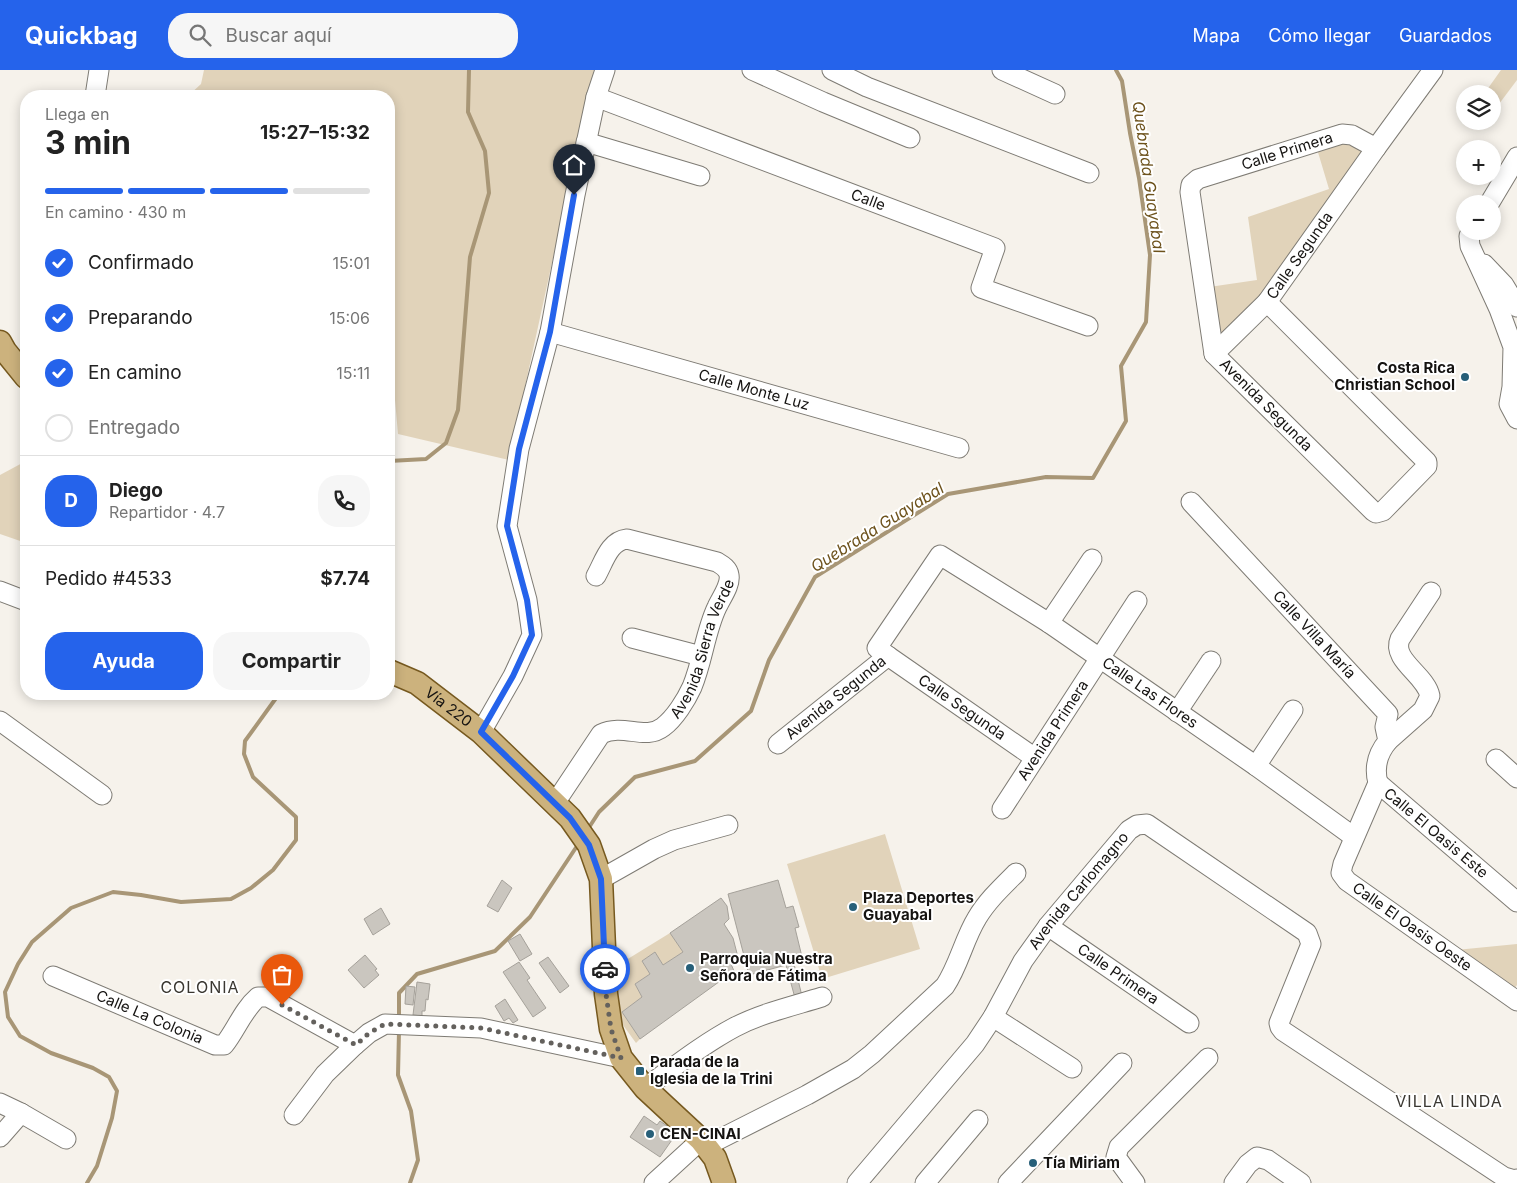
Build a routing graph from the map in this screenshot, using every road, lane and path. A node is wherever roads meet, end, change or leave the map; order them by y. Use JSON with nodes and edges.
{"nodes":[{"id":1,"x":99,"y":70,"type":"edge"},
{"id":2,"x":605,"y":70,"type":"edge"},
{"id":3,"x":752,"y":70,"type":"edge"},
{"id":4,"x":832,"y":70,"type":"edge"},
{"id":5,"x":1002,"y":70,"type":"edge"},
{"id":6,"x":1433,"y":70,"type":"edge"},
{"id":7,"x":96,"y":90,"type":"edge"},
{"id":8,"x":1055,"y":94,"type":"dead end"},
{"id":9,"x":596,"y":97,"type":"junction"},
{"id":10,"x":910,"y":138,"type":"dead end"},
{"id":11,"x":586,"y":142,"type":"junction"},
{"id":12,"x":1376,"y":148,"type":"junction"},
{"id":13,"x":1517,"y":157,"type":"edge"},
{"id":14,"x":1089,"y":173,"type":"dead end"},
{"id":15,"x":700,"y":176,"type":"dead end"},
{"id":16,"x":1191,"y":185,"type":"joint"},
{"id":17,"x":1494,"y":195,"type":"edge"},
{"id":18,"x":1472,"y":240,"type":"edge"},
{"id":19,"x":1267,"y":302,"type":"junction"},
{"id":20,"x":1517,"y":307,"type":"edge"},
{"id":21,"x":1088,"y":326,"type":"dead end"},
{"id":22,"x":550,"y":332,"type":"junction"},
{"id":23,"x":2,"y":349,"type":"edge"},
{"id":24,"x":1214,"y":354,"type":"junction"},
{"id":25,"x":20,"y":369,"type":"edge"},
{"id":26,"x":1517,"y":419,"type":"edge"},
{"id":27,"x":959,"y":448,"type":"dead end"},
{"id":28,"x":1191,"y":502,"type":"dead end"},
{"id":29,"x":940,"y":555,"type":"joint"},
{"id":30,"x":1092,"y":560,"type":"dead end"},
{"id":31,"x":596,"y":576,"type":"dead end"},
{"id":32,"x":0,"y":591,"type":"edge"},
{"id":33,"x":1431,"y":592,"type":"dead end"},
{"id":34,"x":20,"y":599,"type":"edge"},
{"id":35,"x":1138,"y":601,"type":"dead end"},
{"id":36,"x":1049,"y":623,"type":"junction"},
{"id":37,"x":632,"y":638,"type":"dead end"},
{"id":38,"x":701,"y":656,"type":"junction"},
{"id":39,"x":888,"y":656,"type":"junction"},
{"id":40,"x":1100,"y":658,"type":"junction"},
{"id":41,"x":1212,"y":661,"type":"dead end"},
{"id":42,"x":395,"y":674,"type":"edge"},
{"id":43,"x":1293,"y":710,"type":"dead end"},
{"id":44,"x":1178,"y":712,"type":"junction"},
{"id":45,"x":0,"y":721,"type":"edge"},
{"id":46,"x":481,"y":732,"type":"junction"},
{"id":47,"x":1388,"y":741,"type":"junction"},
{"id":48,"x":778,"y":744,"type":"dead end"},
{"id":49,"x":1035,"y":758,"type":"junction"},
{"id":50,"x":1496,"y":759,"type":"dead end"},
{"id":51,"x":1256,"y":766,"type":"junction"},
{"id":52,"x":1517,"y":778,"type":"edge"},
{"id":53,"x":1378,"y":783,"type":"junction"},
{"id":54,"x":102,"y":795,"type":"dead end"},
{"id":55,"x":1002,"y":809,"type":"dead end"},
{"id":56,"x":563,"y":811,"type":"junction"},
{"id":57,"x":728,"y":825,"type":"dead end"},
{"id":58,"x":1354,"y":837,"type":"junction"},
{"id":59,"x":1016,"y":873,"type":"dead end"},
{"id":60,"x":601,"y":879,"type":"junction"},
{"id":61,"x":1517,"y":902,"type":"edge"},
{"id":62,"x":1048,"y":926,"type":"junction"},
{"id":63,"x":53,"y":976,"type":"dead end"},
{"id":64,"x":822,"y":997,"type":"dead end"},
{"id":65,"x":1517,"y":1001,"type":"edge"},
{"id":66,"x":993,"y":1017,"type":"junction"},
{"id":67,"x":1189,"y":1023,"type":"dead end"},
{"id":68,"x":356,"y":1045,"type":"junction"},
{"id":69,"x":621,"y":1058,"type":"junction"},
{"id":70,"x":1208,"y":1058,"type":"dead end"},
{"id":71,"x":1122,"y":1063,"type":"dead end"},
{"id":72,"x":1072,"y":1068,"type":"dead end"},
{"id":73,"x":645,"y":1088,"type":"junction"},
{"id":74,"x":0,"y":1103,"type":"edge"},
{"id":75,"x":21,"y":1113,"type":"junction"},
{"id":76,"x":294,"y":1115,"type":"dead end"},
{"id":77,"x":978,"y":1120,"type":"dead end"},
{"id":78,"x":0,"y":1137,"type":"edge"},
{"id":79,"x":66,"y":1139,"type":"dead end"},
{"id":80,"x":704,"y":1143,"type":"junction"},
{"id":81,"x":1517,"y":1179,"type":"edge"},
{"id":82,"x":654,"y":1183,"type":"edge"},
{"id":83,"x":724,"y":1183,"type":"edge"},
{"id":84,"x":857,"y":1183,"type":"edge"},
{"id":85,"x":925,"y":1183,"type":"edge"},
{"id":86,"x":1008,"y":1183,"type":"edge"},
{"id":87,"x":1135,"y":1183,"type":"edge"},
{"id":88,"x":1234,"y":1183,"type":"edge"},
{"id":89,"x":1301,"y":1183,"type":"edge"}],
"edges":[{"from":1,"to":7,"type":"street"},
{"from":2,"to":9,"type":"street"},
{"from":3,"to":10,"type":"street"},
{"from":4,"to":14,"type":"street"},
{"from":5,"to":8,"type":"street"},
{"from":6,"to":12,"type":"street"},
{"from":9,"to":11,"type":"street"},
{"from":9,"to":21,"type":"street","name":"Calle"},
{"from":11,"to":15,"type":"street"},
{"from":11,"to":22,"type":"street"},
{"from":12,"to":16,"type":"street","name":"Calle Primera"},
{"from":12,"to":19,"type":"street","name":"Calle Segunda"},
{"from":13,"to":17,"type":"street"},
{"from":16,"to":24,"type":"street","name":"Avenida Segunda"},
{"from":18,"to":20,"type":"street"},
{"from":18,"to":26,"type":"street"},
{"from":19,"to":24,"type":"street","name":"Calle Segunda"},
{"from":19,"to":24,"type":"street","name":"Avenida Segunda"},
{"from":22,"to":27,"type":"street","name":"Calle Monte Luz"},
{"from":22,"to":46,"type":"street"},
{"from":23,"to":25,"type":"main road"},
{"from":28,"to":47,"type":"street","name":"Calle Villa María"},
{"from":29,"to":36,"type":"street","name":"Calle Las Flores"},
{"from":29,"to":39,"type":"street","name":"Avenida Segunda"},
{"from":30,"to":36,"type":"street"},
{"from":31,"to":38,"type":"street","name":"Avenida Sierra Verde"},
{"from":32,"to":34,"type":"street"},
{"from":33,"to":47,"type":"street"},
{"from":35,"to":40,"type":"street","name":"Avenida Primera"},
{"from":36,"to":40,"type":"street","name":"Calle Las Flores"},
{"from":37,"to":38,"type":"street"},
{"from":38,"to":56,"type":"street","name":"Avenida Sierra Verde"},
{"from":39,"to":48,"type":"street","name":"Avenida Segunda"},
{"from":39,"to":49,"type":"street","name":"Calle Segunda"},
{"from":40,"to":44,"type":"street","name":"Calle Las Flores"},
{"from":40,"to":49,"type":"street","name":"Avenida Primera"},
{"from":41,"to":44,"type":"street"},
{"from":42,"to":46,"type":"main road","name":"Vía 220"},
{"from":43,"to":51,"type":"street"},
{"from":44,"to":51,"type":"street","name":"Calle Las Flores"},
{"from":45,"to":54,"type":"street"},
{"from":46,"to":56,"type":"main road","name":"Vía 220"},
{"from":47,"to":53,"type":"street","name":"Calle Villa María"},
{"from":49,"to":55,"type":"street","name":"Avenida Primera"},
{"from":50,"to":52,"type":"street"},
{"from":51,"to":58,"type":"street","name":"Calle Las Flores"},
{"from":53,"to":58,"type":"street","name":"Calle El Oasis Este"},
{"from":53,"to":61,"type":"street","name":"Calle El Oasis Este"},
{"from":56,"to":60,"type":"main road","name":"Vía 220"},
{"from":57,"to":60,"type":"street"},
{"from":58,"to":65,"type":"street","name":"Calle El Oasis Oeste"},
{"from":59,"to":80,"type":"street"},
{"from":60,"to":69,"type":"main road","name":"Vía 220"},
{"from":62,"to":66,"type":"street","name":"Avenida Carlomagno"},
{"from":62,"to":67,"type":"street","name":"Calle Primera"},
{"from":62,"to":81,"type":"street","name":"Avenida Carlomagno"},
{"from":63,"to":68,"type":"street","name":"Calle La Colonia"},
{"from":64,"to":73,"type":"street"},
{"from":66,"to":72,"type":"street"},
{"from":66,"to":84,"type":"street","name":"Avenida Carlomagno"},
{"from":68,"to":69,"type":"street"},
{"from":68,"to":76,"type":"street"},
{"from":69,"to":73,"type":"main road","name":"Vía 220"},
{"from":70,"to":87,"type":"street"},
{"from":71,"to":86,"type":"street"},
{"from":73,"to":80,"type":"main road","name":"Vía 220"},
{"from":74,"to":75,"type":"street"},
{"from":75,"to":78,"type":"street"},
{"from":75,"to":79,"type":"street"},
{"from":77,"to":85,"type":"street"},
{"from":80,"to":82,"type":"street"},
{"from":80,"to":83,"type":"main road","name":"Vía 220"},
{"from":88,"to":89,"type":"street"}]}
